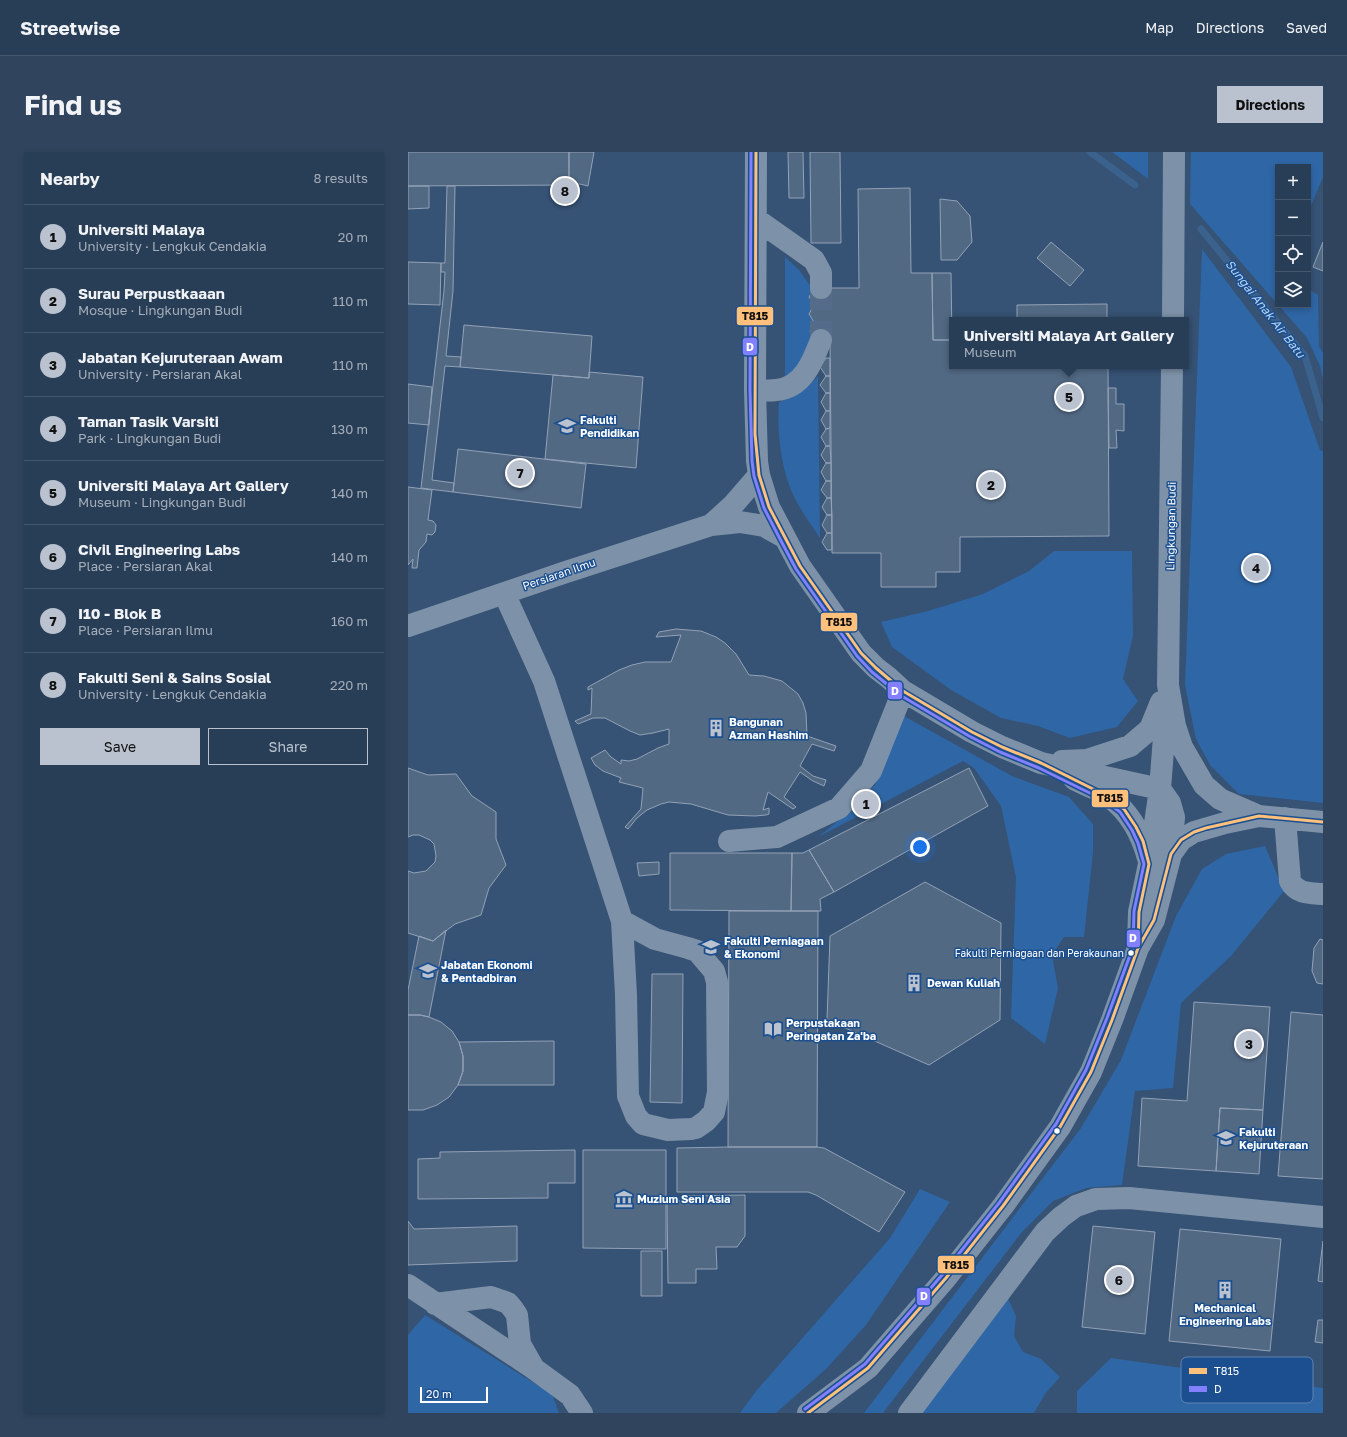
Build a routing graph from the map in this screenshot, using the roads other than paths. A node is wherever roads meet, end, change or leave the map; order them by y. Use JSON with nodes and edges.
{"nodes":[{"id":1,"x":756,"y":152,"type":"edge"},
{"id":2,"x":1174,"y":152,"type":"edge"},
{"id":3,"x":756,"y":219,"type":"junction"},
{"id":4,"x":821,"y":288,"type":"tunnel mouth"},
{"id":5,"x":1172,"y":317,"type":"edge"},
{"id":6,"x":821,"y":340,"type":"tunnel mouth"},
{"id":7,"x":1172,"y":369,"type":"edge"},
{"id":8,"x":754,"y":390,"type":"junction"},
{"id":9,"x":760,"y":475,"type":"junction"},
{"id":10,"x":711,"y":525,"type":"junction"},
{"id":11,"x":784,"y":537,"type":"junction"},
{"id":12,"x":504,"y":593,"type":"junction"},
{"id":13,"x":408,"y":626,"type":"edge"},
{"id":14,"x":1168,"y":685,"type":"junction"},
{"id":15,"x":903,"y":691,"type":"junction"},
{"id":16,"x":1041,"y":763,"type":"junction"},
{"id":17,"x":1160,"y":789,"type":"junction"},
{"id":18,"x":1259,"y":816,"type":"junction"},
{"id":19,"x":1285,"y":818,"type":"junction"},
{"id":20,"x":1323,"y":822,"type":"edge"},
{"id":21,"x":729,"y":841,"type":"dead end"},
{"id":22,"x":1171,"y":854,"type":"junction"},
{"id":23,"x":1149,"y":864,"type":"junction"},
{"id":24,"x":1323,"y":894,"type":"edge"},
{"id":25,"x":622,"y":921,"type":"junction"},
{"id":26,"x":1138,"y":948,"type":"junction"},
{"id":27,"x":1323,"y":1217,"type":"edge"},
{"id":28,"x":408,"y":1285,"type":"edge"},
{"id":29,"x":435,"y":1304,"type":"junction"},
{"id":30,"x":533,"y":1368,"type":"junction"},
{"id":31,"x":582,"y":1413,"type":"edge"},
{"id":32,"x":808,"y":1413,"type":"edge"},
{"id":33,"x":909,"y":1413,"type":"edge"}],
"edges":[{"from":1,"to":3,"type":"street"},
{"from":2,"to":5,"type":"street"},
{"from":3,"to":4,"type":"street"},
{"from":3,"to":8,"type":"street"},
{"from":6,"to":8,"type":"street"},
{"from":7,"to":14,"type":"street","name":"Lingkungan Budi"},
{"from":8,"to":9,"type":"street"},
{"from":9,"to":10,"type":"street","name":"Persiaran Ilmu"},
{"from":9,"to":11,"type":"street"},
{"from":10,"to":11,"type":"street","name":"Persiaran Ilmu"},
{"from":10,"to":12,"type":"street","name":"Persiaran Ilmu"},
{"from":11,"to":15,"type":"street"},
{"from":12,"to":13,"type":"street","name":"Persiaran Ilmu"},
{"from":12,"to":25,"type":"street"},
{"from":14,"to":16,"type":"street"},
{"from":14,"to":17,"type":"street","name":"Lingkungan Budi"},
{"from":14,"to":18,"type":"street","name":"Lingkungan Budi"},
{"from":15,"to":16,"type":"street"},
{"from":15,"to":21,"type":"street"},
{"from":16,"to":17,"type":"street"},
{"from":16,"to":23,"type":"street"},
{"from":17,"to":22,"type":"street"},
{"from":17,"to":23,"type":"street","name":"Lingkungan Budi"},
{"from":18,"to":19,"type":"street","name":"Lingkungan Budi"},
{"from":18,"to":22,"type":"street"},
{"from":19,"to":20,"type":"street","name":"Lingkungan Budi"},
{"from":19,"to":24,"type":"street"},
{"from":22,"to":26,"type":"street"},
{"from":23,"to":26,"type":"street","name":"Lingkungan Budi"},
{"from":25,"to":25,"type":"street"},
{"from":26,"to":32,"type":"street"},
{"from":27,"to":33,"type":"street"},
{"from":28,"to":29,"type":"street"},
{"from":29,"to":30,"type":"street"},
{"from":29,"to":30,"type":"street"},
{"from":30,"to":31,"type":"street"}]}
